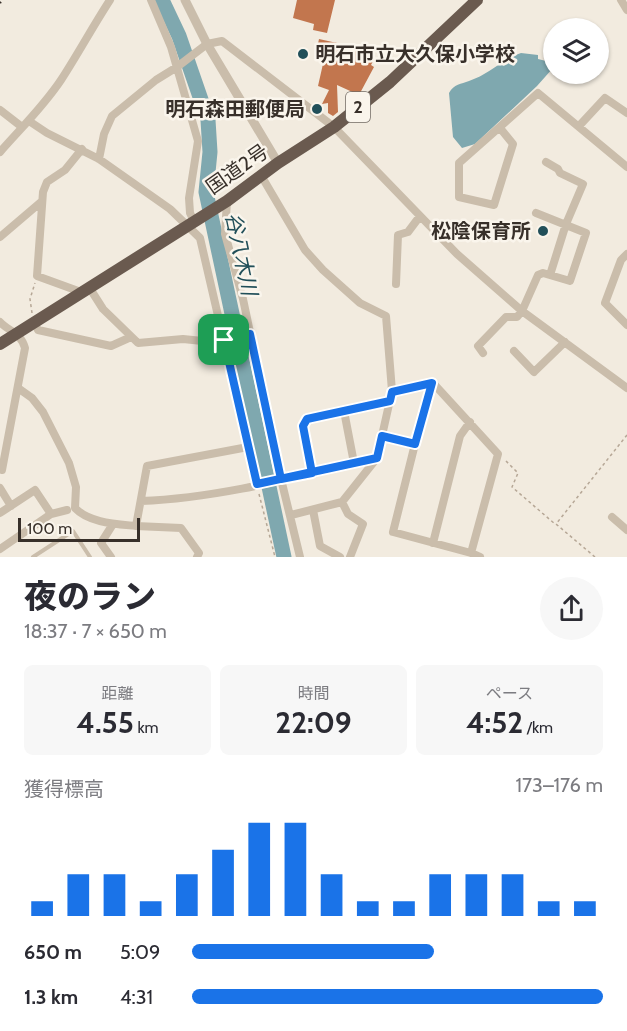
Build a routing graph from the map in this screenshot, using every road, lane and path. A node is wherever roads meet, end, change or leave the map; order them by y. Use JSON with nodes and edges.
{"nodes":[{"id":1,"x":110,"y":0,"type":"edge"},
{"id":2,"x":151,"y":0,"type":"edge"},
{"id":3,"x":477,"y":0,"type":"edge"},
{"id":4,"x":621,"y":0,"type":"edge"},
{"id":5,"x":189,"y":2,"type":"edge"},
{"id":6,"x":627,"y":10,"type":"edge"},
{"id":7,"x":207,"y":44,"type":"junction"},
{"id":8,"x":177,"y":67,"type":"junction"},
{"id":9,"x":0,"y":110,"type":"edge"},
{"id":10,"x":627,"y":113,"type":"edge"},
{"id":11,"x":30,"y":122,"type":"junction"},
{"id":12,"x":579,"y":126,"type":"junction"},
{"id":13,"x":22,"y":127,"type":"junction"},
{"id":14,"x":334,"y":127,"type":"junction"},
{"id":15,"x":500,"y":128,"type":"junction"},
{"id":16,"x":82,"y":149,"type":"junction"},
{"id":17,"x":0,"y":152,"type":"edge"},
{"id":18,"x":99,"y":159,"type":"junction"},
{"id":19,"x":546,"y":162,"type":"dead end"},
{"id":20,"x":278,"y":163,"type":"junction"},
{"id":21,"x":627,"y":166,"type":"edge"},
{"id":22,"x":262,"y":177,"type":"junction"},
{"id":23,"x":227,"y":201,"type":"junction"},
{"id":24,"x":41,"y":202,"type":"junction"},
{"id":25,"x":536,"y":213,"type":"dead end"},
{"id":26,"x":420,"y":216,"type":"junction"},
{"id":27,"x":190,"y":224,"type":"junction"},
{"id":28,"x":566,"y":224,"type":"junction"},
{"id":29,"x":0,"y":237,"type":"edge"},
{"id":30,"x":625,"y":260,"type":"edge"},
{"id":31,"x":550,"y":275,"type":"junction"},
{"id":32,"x":37,"y":276,"type":"junction"},
{"id":33,"x":396,"y":284,"type":"dead end"},
{"id":34,"x":85,"y":290,"type":"junction"},
{"id":35,"x":522,"y":311,"type":"junction"},
{"id":36,"x":0,"y":322,"type":"edge"},
{"id":37,"x":34,"y":322,"type":"junction"},
{"id":38,"x":627,"y":325,"type":"edge"},
{"id":39,"x":17,"y":333,"type":"junction"},
{"id":40,"x":250,"y":334,"type":"junction"},
{"id":41,"x":131,"y":337,"type":"junction"},
{"id":42,"x":224,"y":340,"type":"junction"},
{"id":43,"x":566,"y":342,"type":"junction"},
{"id":44,"x":0,"y":344,"type":"edge"},
{"id":45,"x":514,"y":351,"type":"dead end"},
{"id":46,"x":483,"y":353,"type":"dead end"},
{"id":47,"x":432,"y":383,"type":"junction"},
{"id":48,"x":18,"y":388,"type":"junction"},
{"id":49,"x":627,"y":388,"type":"edge"},
{"id":50,"x":392,"y":392,"type":"junction"},
{"id":51,"x":390,"y":401,"type":"junction"},
{"id":52,"x":344,"y":411,"type":"junction"},
{"id":53,"x":470,"y":422,"type":"junction"},
{"id":54,"x":627,"y":435,"type":"edge"},
{"id":55,"x":382,"y":436,"type":"junction"},
{"id":56,"x":415,"y":444,"type":"junction"},
{"id":57,"x":248,"y":447,"type":"junction"},
{"id":58,"x":498,"y":454,"type":"junction"},
{"id":59,"x":377,"y":458,"type":"junction"},
{"id":60,"x":354,"y":463,"type":"junction"},
{"id":61,"x":4,"y":468,"type":"edge"},
{"id":62,"x":312,"y":473,"type":"junction"},
{"id":63,"x":281,"y":479,"type":"junction"},
{"id":64,"x":257,"y":484,"type":"junction"},
{"id":65,"x":0,"y":488,"type":"edge"},
{"id":66,"x":141,"y":501,"type":"junction"},
{"id":67,"x":342,"y":502,"type":"junction"},
{"id":68,"x":11,"y":506,"type":"junction"},
{"id":69,"x":67,"y":510,"type":"dead end"},
{"id":70,"x":313,"y":510,"type":"junction"},
{"id":71,"x":0,"y":513,"type":"edge"},
{"id":72,"x":51,"y":514,"type":"junction"},
{"id":73,"x":291,"y":515,"type":"junction"},
{"id":74,"x":612,"y":517,"type":"dead end"},
{"id":75,"x":113,"y":524,"type":"junction"},
{"id":76,"x":556,"y":524,"type":"junction"},
{"id":77,"x":136,"y":526,"type":"junction"},
{"id":78,"x":627,"y":530,"type":"edge"},
{"id":79,"x":434,"y":543,"type":"junction"},
{"id":80,"x":0,"y":549,"type":"edge"},
{"id":81,"x":471,"y":553,"type":"junction"},
{"id":82,"x":33,"y":557,"type":"edge"},
{"id":83,"x":90,"y":557,"type":"edge"},
{"id":84,"x":111,"y":557,"type":"edge"},
{"id":85,"x":197,"y":557,"type":"edge"},
{"id":86,"x":275,"y":557,"type":"edge"},
{"id":87,"x":300,"y":557,"type":"edge"},
{"id":88,"x":340,"y":557,"type":"edge"},
{"id":89,"x":350,"y":557,"type":"edge"},
{"id":90,"x":480,"y":557,"type":"edge"},
{"id":91,"x":595,"y":557,"type":"edge"}],
"edges":[{"from":1,"to":11,"type":"street"},
{"from":2,"to":8,"type":"street"},
{"from":3,"to":14,"type":"highway","name":"国道2号","number":"2"},
{"from":4,"to":6,"type":"street"},
{"from":5,"to":7,"type":"street"},
{"from":7,"to":8,"type":"street"},
{"from":7,"to":14,"type":"street"},
{"from":7,"to":20,"type":"street"},
{"from":8,"to":18,"type":"street"},
{"from":8,"to":27,"type":"street"},
{"from":9,"to":13,"type":"street"},
{"from":10,"to":12,"type":"street"},
{"from":11,"to":13,"type":"street"},
{"from":11,"to":16,"type":"street"},
{"from":12,"to":15,"type":"street"},
{"from":12,"to":21,"type":"street"},
{"from":13,"to":17,"type":"street"},
{"from":14,"to":20,"type":"highway","name":"国道2号","number":"2"},
{"from":14,"to":26,"type":"street"},
{"from":15,"to":15,"type":"street"},
{"from":16,"to":18,"type":"street"},
{"from":16,"to":24,"type":"street"},
{"from":18,"to":27,"type":"street"},
{"from":19,"to":28,"type":"street"},
{"from":20,"to":22,"type":"highway","name":"国道2号","number":"2"},
{"from":22,"to":23,"type":"highway","name":"国道2号","number":"2"},
{"from":22,"to":50,"type":"street"},
{"from":23,"to":27,"type":"highway","name":"国道2号","number":"2"},
{"from":23,"to":40,"type":"street"},
{"from":24,"to":29,"type":"street"},
{"from":24,"to":32,"type":"street"},
{"from":25,"to":28,"type":"street"},
{"from":26,"to":33,"type":"street"},
{"from":26,"to":35,"type":"street"},
{"from":27,"to":34,"type":"highway","name":"国道2号","number":"2"},
{"from":27,"to":42,"type":"street"},
{"from":28,"to":31,"type":"street"},
{"from":28,"to":31,"type":"street"},
{"from":30,"to":38,"type":"street"},
{"from":31,"to":35,"type":"street"},
{"from":32,"to":34,"type":"street"},
{"from":32,"to":37,"type":"path"},
{"from":34,"to":37,"type":"highway","name":"国道2号","number":"2"},
{"from":34,"to":41,"type":"street"},
{"from":35,"to":43,"type":"street"},
{"from":35,"to":46,"type":"street"},
{"from":36,"to":39,"type":"street"},
{"from":37,"to":39,"type":"highway","name":"国道2号","number":"2"},
{"from":37,"to":41,"type":"street"},
{"from":39,"to":44,"type":"highway","name":"国道2号","number":"2"},
{"from":39,"to":48,"type":"street"},
{"from":40,"to":42,"type":"street"},
{"from":40,"to":63,"type":"street"},
{"from":41,"to":42,"type":"street"},
{"from":42,"to":57,"type":"street"},
{"from":43,"to":45,"type":"street"},
{"from":43,"to":49,"type":"street"},
{"from":47,"to":50,"type":"street"},
{"from":47,"to":53,"type":"street"},
{"from":47,"to":56,"type":"street"},
{"from":48,"to":61,"type":"street"},
{"from":48,"to":75,"type":"street"},
{"from":50,"to":51,"type":"street"},
{"from":51,"to":52,"type":"street"},
{"from":51,"to":55,"type":"street"},
{"from":52,"to":60,"type":"street"},
{"from":52,"to":62,"type":"street"},
{"from":53,"to":58,"type":"street"},
{"from":53,"to":79,"type":"street"},
{"from":54,"to":76,"type":"path"},
{"from":55,"to":56,"type":"street"},
{"from":55,"to":59,"type":"street"},
{"from":56,"to":79,"type":"street"},
{"from":57,"to":64,"type":"street"},
{"from":57,"to":66,"type":"street"},
{"from":58,"to":76,"type":"path"},
{"from":58,"to":81,"type":"street"},
{"from":59,"to":60,"type":"street"},
{"from":59,"to":67,"type":"street"},
{"from":60,"to":62,"type":"street"},
{"from":62,"to":63,"type":"street"},
{"from":63,"to":64,"type":"street"},
{"from":63,"to":73,"type":"street"},
{"from":64,"to":66,"type":"street"},
{"from":64,"to":86,"type":"path"},
{"from":65,"to":68,"type":"street"},
{"from":66,"to":77,"type":"street"},
{"from":67,"to":70,"type":"street"},
{"from":67,"to":89,"type":"street"},
{"from":68,"to":71,"type":"street"},
{"from":68,"to":72,"type":"street"},
{"from":69,"to":72,"type":"street"},
{"from":70,"to":73,"type":"street"},
{"from":70,"to":88,"type":"street"},
{"from":72,"to":80,"type":"street"},
{"from":73,"to":87,"type":"street"},
{"from":74,"to":78,"type":"street"},
{"from":75,"to":77,"type":"street"},
{"from":75,"to":84,"type":"street"},
{"from":76,"to":91,"type":"path"},
{"from":77,"to":85,"type":"street"},
{"from":79,"to":81,"type":"street"},
{"from":81,"to":90,"type":"street"},
{"from":82,"to":83,"type":"lane"}]}
